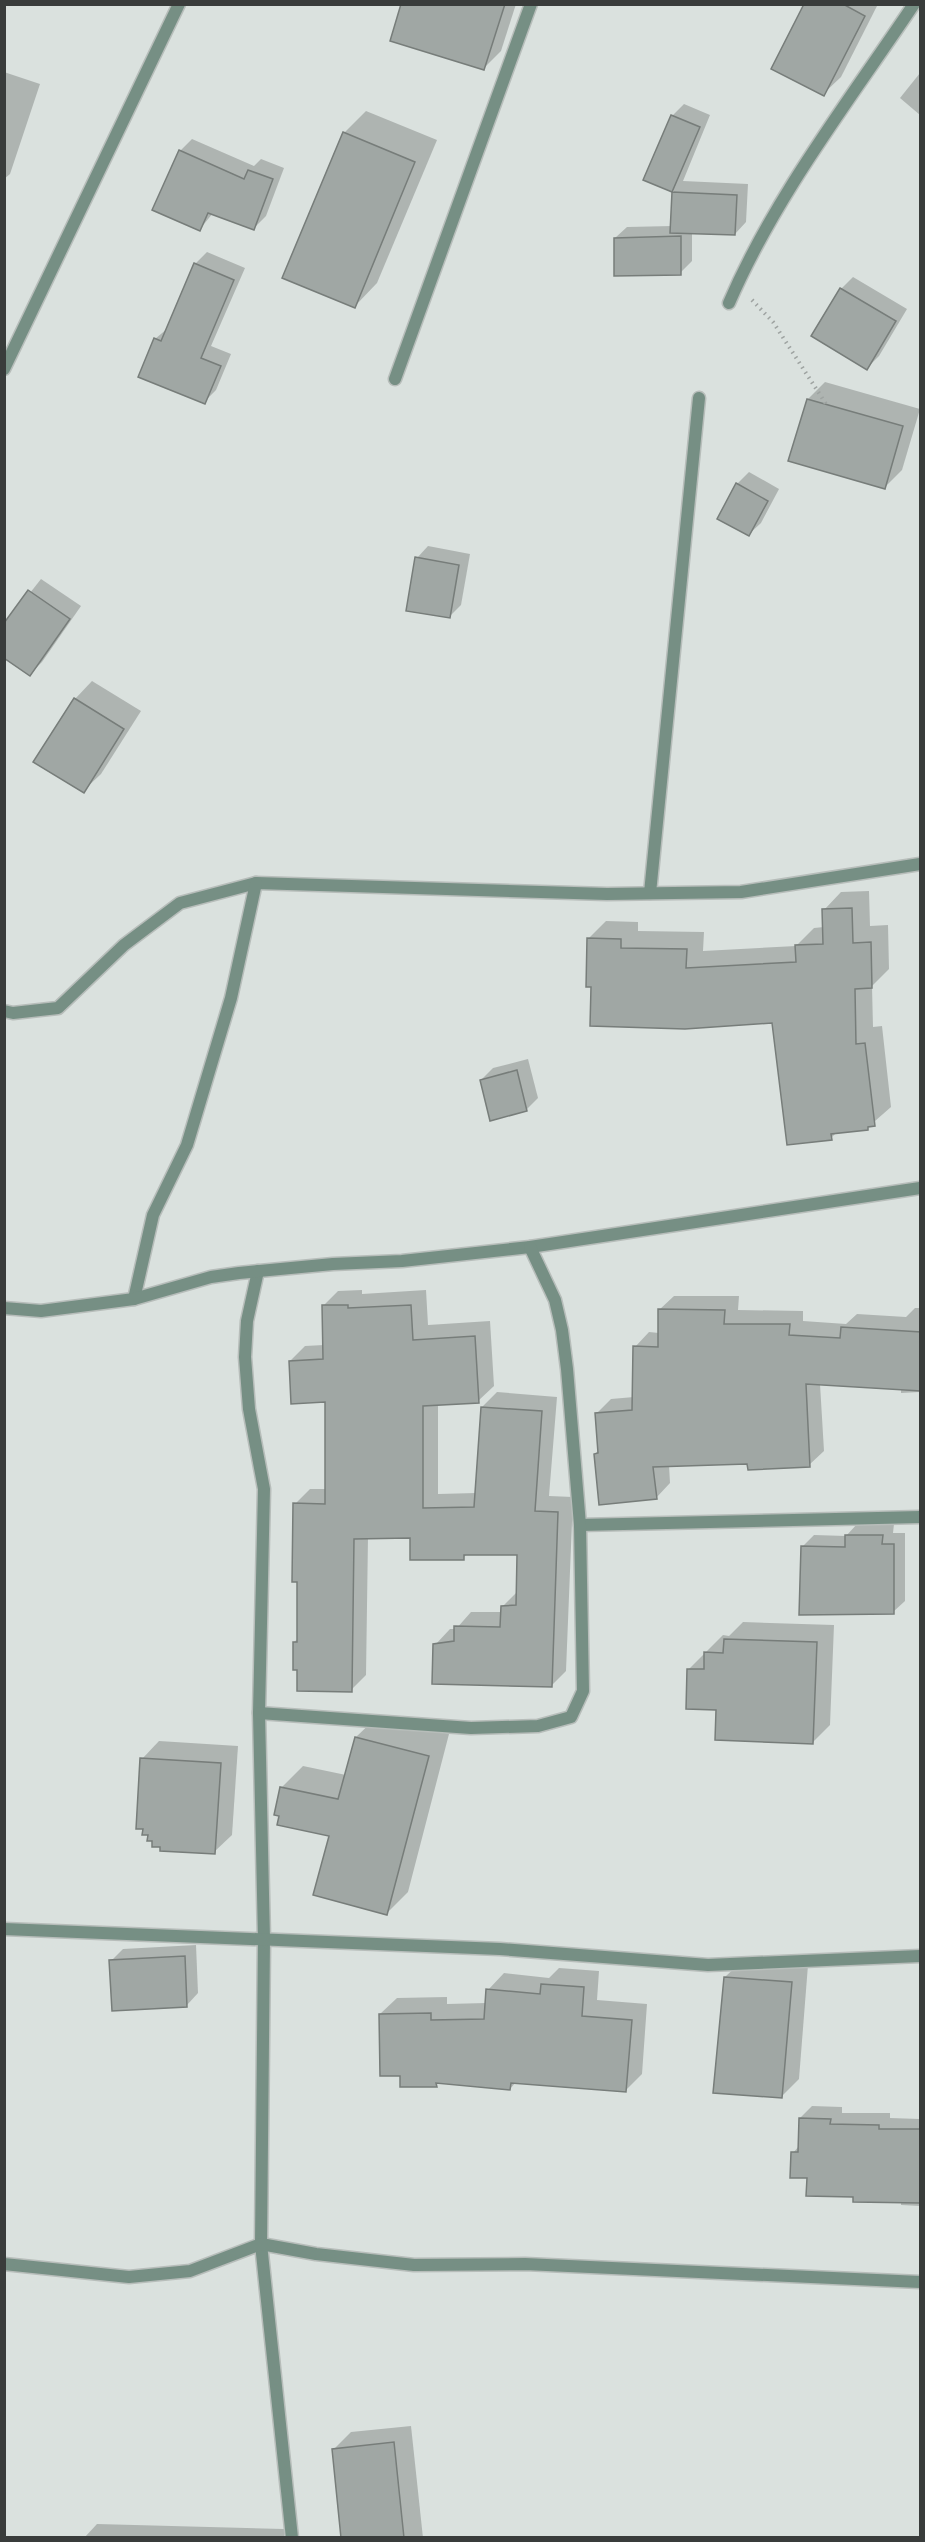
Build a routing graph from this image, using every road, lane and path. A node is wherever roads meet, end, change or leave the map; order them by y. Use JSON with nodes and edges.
{"nodes":[{"id":1,"x":180,"y":4,"type":"edge"},
{"id":2,"x":531,"y":4,"type":"edge"},
{"id":3,"x":914,"y":4,"type":"edge"},
{"id":4,"x":736,"y":285,"type":"junction"},
{"id":5,"x":729,"y":303,"type":"dead end"},
{"id":6,"x":4,"y":369,"type":"edge"},
{"id":7,"x":395,"y":379,"type":"dead end"},
{"id":8,"x":699,"y":398,"type":"dead end"},
{"id":9,"x":826,"y":404,"type":"dead end"},
{"id":10,"x":921,"y":864,"type":"edge"},
{"id":11,"x":256,"y":883,"type":"junction"},
{"id":12,"x":650,"y":893,"type":"junction"},
{"id":13,"x":4,"y":1011,"type":"edge"},
{"id":14,"x":921,"y":1188,"type":"edge"},
{"id":15,"x":530,"y":1247,"type":"junction"},
{"id":16,"x":258,"y":1271,"type":"junction"},
{"id":17,"x":134,"y":1299,"type":"junction"},
{"id":18,"x":4,"y":1308,"type":"edge"},
{"id":19,"x":921,"y":1517,"type":"edge"},
{"id":20,"x":580,"y":1525,"type":"junction"},
{"id":21,"x":259,"y":1713,"type":"junction"},
{"id":22,"x":4,"y":1929,"type":"edge"},
{"id":23,"x":264,"y":1939,"type":"junction"},
{"id":24,"x":921,"y":1956,"type":"edge"},
{"id":25,"x":261,"y":2244,"type":"junction"},
{"id":26,"x":4,"y":2264,"type":"edge"},
{"id":27,"x":921,"y":2282,"type":"edge"},
{"id":28,"x":292,"y":2538,"type":"edge"}],
"edges":[{"from":1,"to":6,"type":"street"},
{"from":2,"to":7,"type":"street"},
{"from":3,"to":4,"type":"street"},
{"from":4,"to":5,"type":"street"},
{"from":4,"to":9,"type":"path"},
{"from":8,"to":12,"type":"street"},
{"from":10,"to":12,"type":"street"},
{"from":11,"to":12,"type":"street"},
{"from":11,"to":13,"type":"street"},
{"from":11,"to":17,"type":"street"},
{"from":14,"to":15,"type":"street"},
{"from":15,"to":16,"type":"street"},
{"from":15,"to":20,"type":"street"},
{"from":16,"to":17,"type":"street"},
{"from":16,"to":21,"type":"street"},
{"from":17,"to":18,"type":"street"},
{"from":19,"to":20,"type":"street"},
{"from":20,"to":21,"type":"street"},
{"from":21,"to":23,"type":"street"},
{"from":22,"to":23,"type":"street"},
{"from":23,"to":24,"type":"street"},
{"from":23,"to":25,"type":"street"},
{"from":25,"to":26,"type":"street"},
{"from":25,"to":27,"type":"street"},
{"from":25,"to":28,"type":"street"}]}
